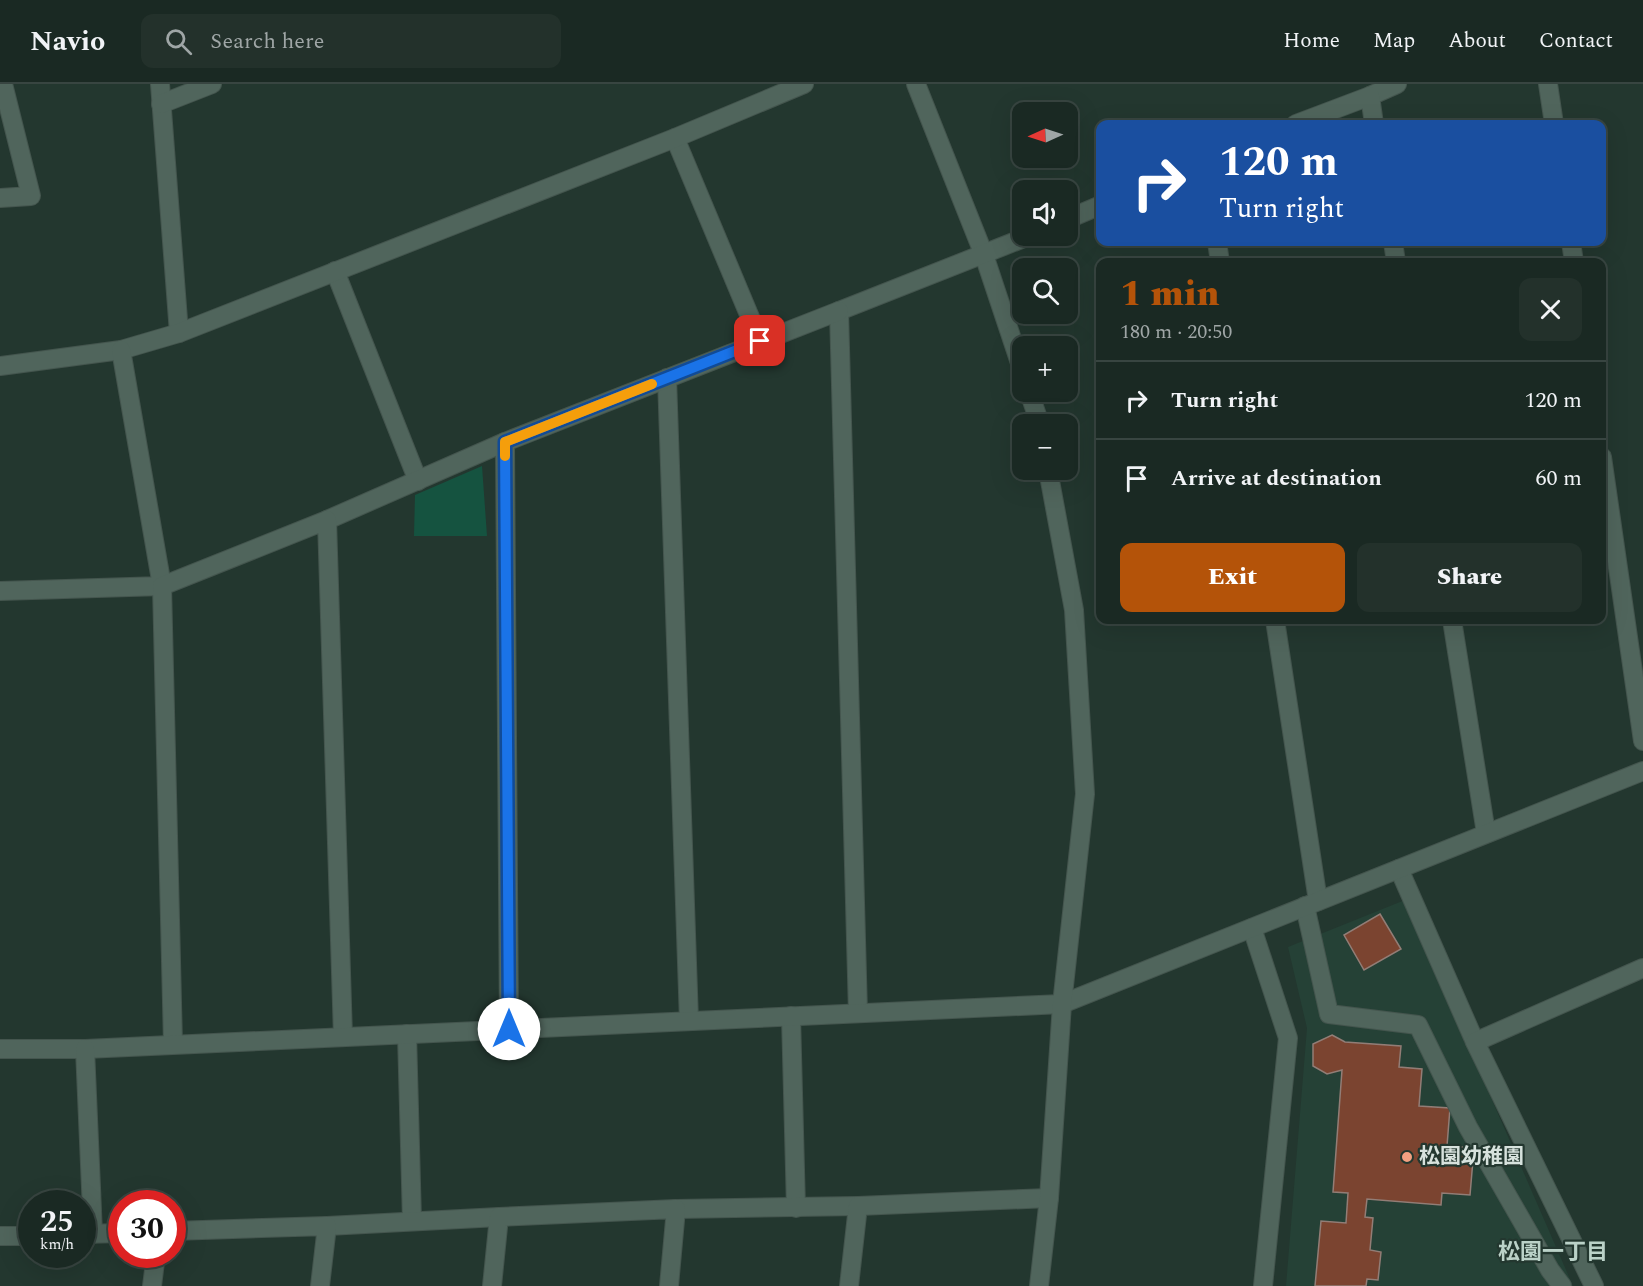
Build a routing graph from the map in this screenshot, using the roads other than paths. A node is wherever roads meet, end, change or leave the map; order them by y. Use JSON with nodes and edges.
{"nodes":[{"id":1,"x":3,"y":84,"type":"edge"},
{"id":2,"x":160,"y":84,"type":"edge"},
{"id":3,"x":212,"y":84,"type":"edge"},
{"id":4,"x":804,"y":84,"type":"edge"},
{"id":5,"x":916,"y":84,"type":"edge"},
{"id":6,"x":1397,"y":84,"type":"edge"},
{"id":7,"x":1548,"y":84,"type":"edge"},
{"id":8,"x":1370,"y":96,"type":"junction"},
{"id":9,"x":161,"y":104,"type":"junction"},
{"id":10,"x":1307,"y":120,"type":"edge"},
{"id":11,"x":1373,"y":120,"type":"edge"},
{"id":12,"x":1553,"y":120,"type":"edge"},
{"id":13,"x":675,"y":138,"type":"junction"},
{"id":14,"x":0,"y":198,"type":"edge"},
{"id":15,"x":1096,"y":207,"type":"edge"},
{"id":16,"x":1078,"y":215,"type":"edge"},
{"id":17,"x":1012,"y":243,"type":"edge"},
{"id":18,"x":984,"y":255,"type":"junction"},
{"id":19,"x":334,"y":272,"type":"junction"},
{"id":20,"x":839,"y":310,"type":"junction"},
{"id":21,"x":179,"y":333,"type":"junction"},
{"id":22,"x":1012,"y":339,"type":"edge"},
{"id":23,"x":760,"y":341,"type":"junction"},
{"id":24,"x":121,"y":350,"type":"junction"},
{"id":25,"x":0,"y":366,"type":"edge"},
{"id":26,"x":666,"y":378,"type":"junction"},
{"id":27,"x":505,"y":442,"type":"junction"},
{"id":28,"x":1050,"y":480,"type":"edge"},
{"id":29,"x":418,"y":481,"type":"junction"},
{"id":30,"x":1606,"y":485,"type":"edge"},
{"id":31,"x":327,"y":520,"type":"junction"},
{"id":32,"x":162,"y":586,"type":"junction"},
{"id":33,"x":0,"y":591,"type":"edge"},
{"id":34,"x":1276,"y":624,"type":"edge"},
{"id":35,"x":1453,"y":624,"type":"edge"},
{"id":36,"x":1643,"y":741,"type":"edge"},
{"id":37,"x":1643,"y":771,"type":"edge"},
{"id":38,"x":1486,"y":833,"type":"junction"},
{"id":39,"x":1399,"y":869,"type":"junction"},
{"id":40,"x":1312,"y":904,"type":"junction"},
{"id":41,"x":1252,"y":928,"type":"junction"},
{"id":42,"x":1643,"y":968,"type":"edge"},
{"id":43,"x":1062,"y":1004,"type":"junction"},
{"id":44,"x":858,"y":1013,"type":"junction"},
{"id":45,"x":791,"y":1016,"type":"junction"},
{"id":46,"x":688,"y":1021,"type":"junction"},
{"id":47,"x":509,"y":1029,"type":"junction"},
{"id":48,"x":407,"y":1034,"type":"junction"},
{"id":49,"x":343,"y":1037,"type":"junction"},
{"id":50,"x":1475,"y":1042,"type":"junction"},
{"id":51,"x":173,"y":1044,"type":"junction"},
{"id":52,"x":0,"y":1049,"type":"edge"},
{"id":53,"x":86,"y":1049,"type":"junction"},
{"id":54,"x":88,"y":1190,"type":"edge"},
{"id":55,"x":1049,"y":1198,"type":"junction"},
{"id":56,"x":858,"y":1206,"type":"junction"},
{"id":57,"x":796,"y":1208,"type":"junction"},
{"id":58,"x":676,"y":1209,"type":"junction"},
{"id":59,"x":499,"y":1217,"type":"junction"},
{"id":60,"x":412,"y":1221,"type":"junction"},
{"id":61,"x":327,"y":1226,"type":"junction"},
{"id":62,"x":186,"y":1231,"type":"edge"},
{"id":63,"x":0,"y":1236,"type":"edge"},
{"id":64,"x":18,"y":1236,"type":"edge"},
{"id":65,"x":154,"y":1268,"type":"edge"},
{"id":66,"x":1593,"y":1282,"type":"edge"},
{"id":67,"x":152,"y":1286,"type":"edge"},
{"id":68,"x":320,"y":1286,"type":"edge"},
{"id":69,"x":492,"y":1286,"type":"edge"},
{"id":70,"x":669,"y":1286,"type":"edge"},
{"id":71,"x":849,"y":1286,"type":"edge"},
{"id":72,"x":1039,"y":1286,"type":"edge"},
{"id":73,"x":1263,"y":1286,"type":"edge"},
{"id":74,"x":1563,"y":1286,"type":"edge"},
{"id":75,"x":1572,"y":1286,"type":"edge"}],
"edges":[{"from":1,"to":14,"type":"street"},
{"from":2,"to":9,"type":"street"},
{"from":3,"to":9,"type":"street"},
{"from":4,"to":13,"type":"street"},
{"from":5,"to":18,"type":"street"},
{"from":6,"to":8,"type":"street"},
{"from":7,"to":12,"type":"street"},
{"from":8,"to":10,"type":"street"},
{"from":8,"to":11,"type":"street"},
{"from":9,"to":21,"type":"street"},
{"from":13,"to":19,"type":"street"},
{"from":13,"to":23,"type":"street"},
{"from":15,"to":16,"type":"street"},
{"from":17,"to":18,"type":"street"},
{"from":18,"to":20,"type":"street"},
{"from":18,"to":22,"type":"street"},
{"from":19,"to":21,"type":"street"},
{"from":19,"to":29,"type":"street"},
{"from":20,"to":23,"type":"street"},
{"from":20,"to":44,"type":"street"},
{"from":21,"to":24,"type":"street"},
{"from":23,"to":26,"type":"street"},
{"from":24,"to":25,"type":"street"},
{"from":24,"to":32,"type":"street"},
{"from":26,"to":27,"type":"street"},
{"from":26,"to":46,"type":"street"},
{"from":27,"to":29,"type":"street"},
{"from":27,"to":47,"type":"street"},
{"from":28,"to":43,"type":"street"},
{"from":29,"to":31,"type":"street"},
{"from":30,"to":36,"type":"street"},
{"from":31,"to":32,"type":"street"},
{"from":31,"to":49,"type":"street"},
{"from":32,"to":33,"type":"street"},
{"from":32,"to":51,"type":"street"},
{"from":34,"to":40,"type":"street"},
{"from":35,"to":38,"type":"street"},
{"from":37,"to":38,"type":"street"},
{"from":38,"to":39,"type":"street"},
{"from":39,"to":40,"type":"street"},
{"from":39,"to":50,"type":"street"},
{"from":40,"to":41,"type":"street"},
{"from":40,"to":74,"type":"street"},
{"from":41,"to":43,"type":"street"},
{"from":41,"to":73,"type":"street"},
{"from":42,"to":50,"type":"street"},
{"from":43,"to":44,"type":"street"},
{"from":43,"to":55,"type":"street"},
{"from":44,"to":45,"type":"street"},
{"from":45,"to":46,"type":"street"},
{"from":45,"to":57,"type":"street"},
{"from":46,"to":47,"type":"street"},
{"from":47,"to":48,"type":"street"},
{"from":48,"to":49,"type":"street"},
{"from":48,"to":60,"type":"street"},
{"from":49,"to":51,"type":"street"},
{"from":50,"to":66,"type":"street"},
{"from":51,"to":53,"type":"street"},
{"from":52,"to":53,"type":"street"},
{"from":53,"to":54,"type":"street"},
{"from":55,"to":56,"type":"street"},
{"from":55,"to":72,"type":"street"},
{"from":56,"to":57,"type":"street"},
{"from":56,"to":71,"type":"street"},
{"from":57,"to":58,"type":"street"},
{"from":58,"to":59,"type":"street"},
{"from":58,"to":70,"type":"street"},
{"from":59,"to":60,"type":"street"},
{"from":59,"to":69,"type":"street"},
{"from":60,"to":61,"type":"street"},
{"from":61,"to":62,"type":"street"},
{"from":61,"to":68,"type":"street"},
{"from":63,"to":64,"type":"street"},
{"from":65,"to":67,"type":"street"},
{"from":66,"to":75,"type":"street"}]}
